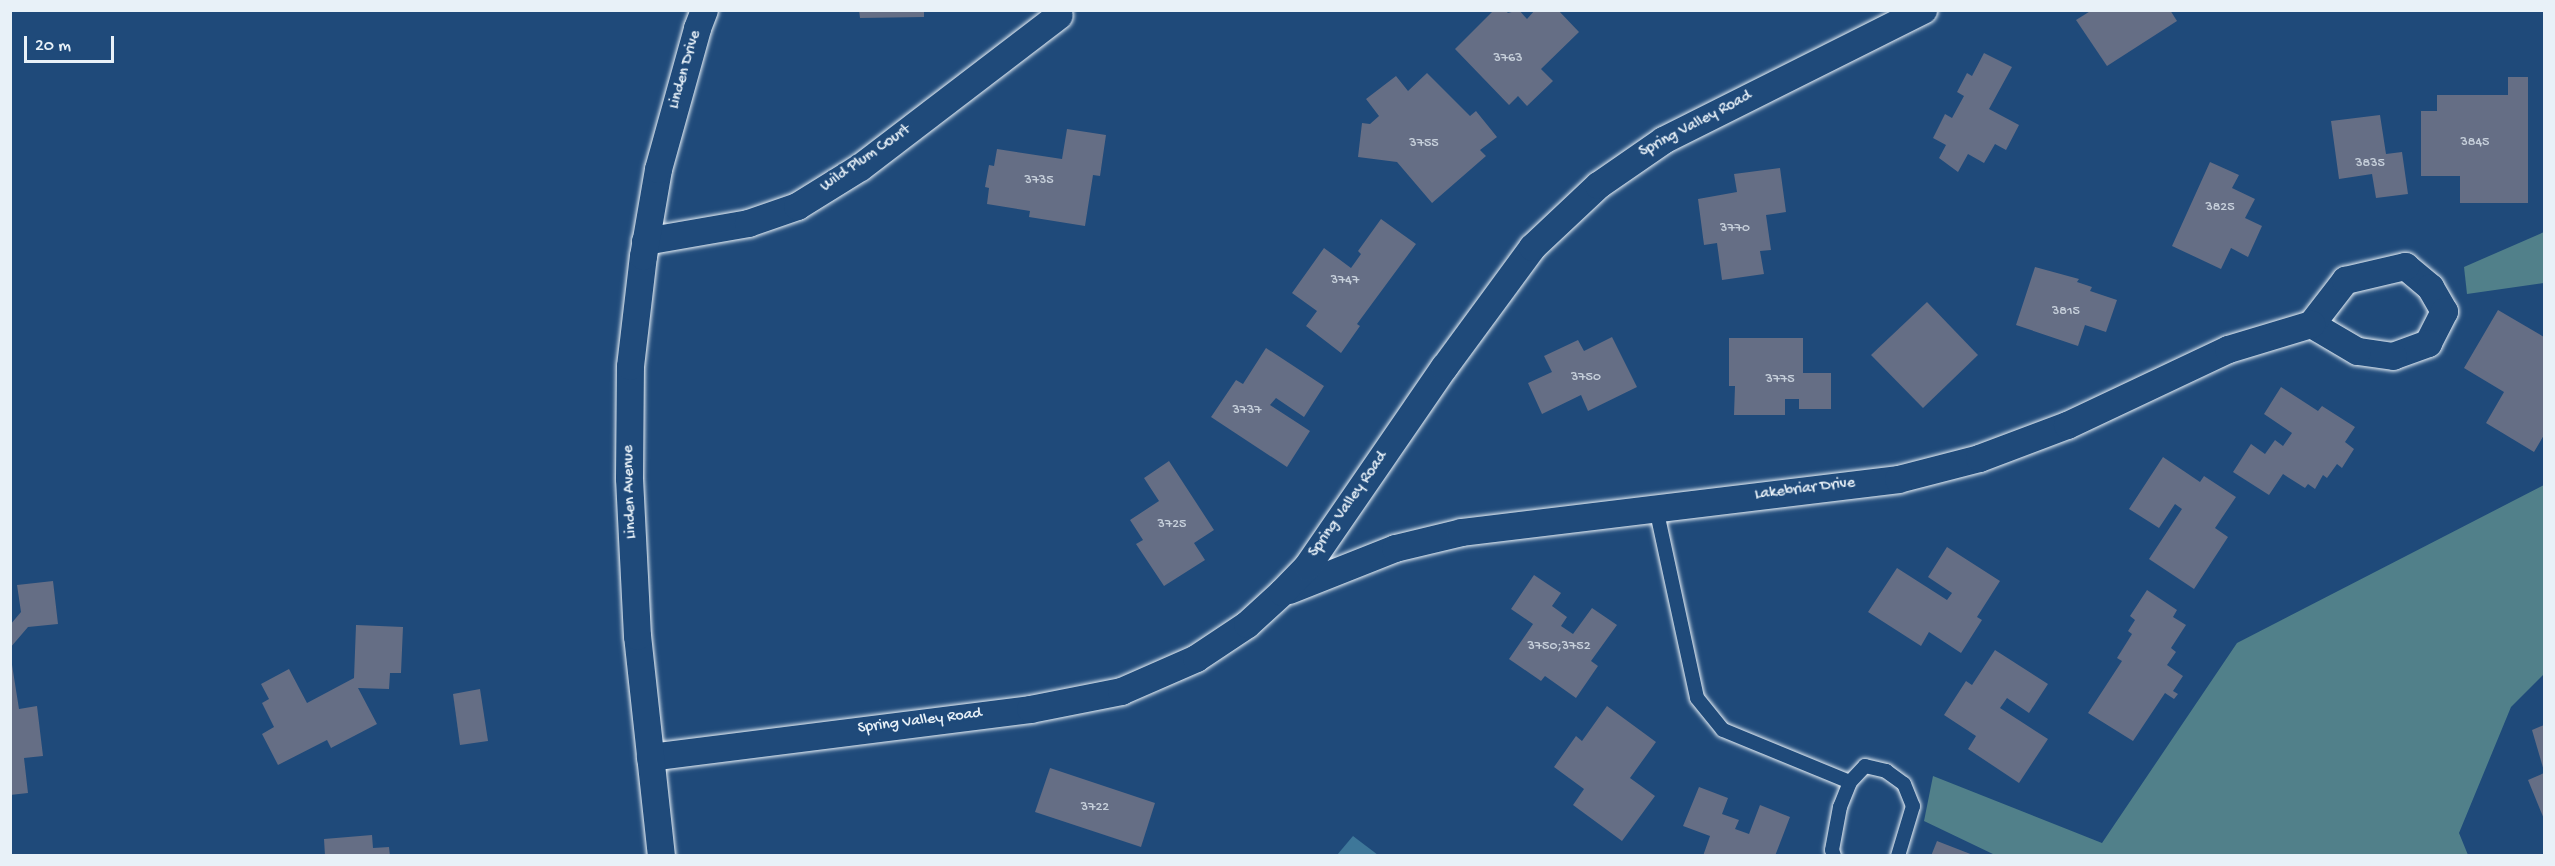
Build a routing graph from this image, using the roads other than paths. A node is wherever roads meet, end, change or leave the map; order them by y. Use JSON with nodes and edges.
{"nodes":[{"id":1,"x":704,"y":10,"type":"edge"},
{"id":2,"x":1923,"y":10,"type":"edge"},
{"id":3,"x":1059,"y":15,"type":"dead end"},
{"id":4,"x":669,"y":130,"type":"joint"},
{"id":5,"x":645,"y":242,"type":"junction"},
{"id":6,"x":2311,"y":324,"type":"junction"},
{"id":7,"x":1656,"y":508,"type":"junction"},
{"id":8,"x":1282,"y":592,"type":"junction"},
{"id":9,"x":650,"y":757,"type":"junction"},
{"id":10,"x":1850,"y":782,"type":"junction"},
{"id":11,"x":661,"y":855,"type":"edge"},
{"id":12,"x":1834,"y":855,"type":"edge"},
{"id":13,"x":1898,"y":855,"type":"edge"}],
"edges":[{"from":1,"to":4,"type":"street","name":"Linden Drive"},
{"from":2,"to":8,"type":"street","name":"Spring Valley Road"},
{"from":3,"to":5,"type":"street","name":"Wild Plum Court"},
{"from":4,"to":5,"type":"street","name":"Linden Avenue"},
{"from":5,"to":9,"type":"street","name":"Linden Avenue"},
{"from":6,"to":6,"type":"street"},
{"from":6,"to":7,"type":"street","name":"Lakebriar Drive"},
{"from":7,"to":8,"type":"street","name":"Lakebriar Drive"},
{"from":7,"to":10,"type":"lane"},
{"from":8,"to":9,"type":"street","name":"Spring Valley Road"},
{"from":9,"to":11,"type":"street","name":"Linden Avenue"},
{"from":10,"to":12,"type":"lane"},
{"from":10,"to":13,"type":"lane"}]}
